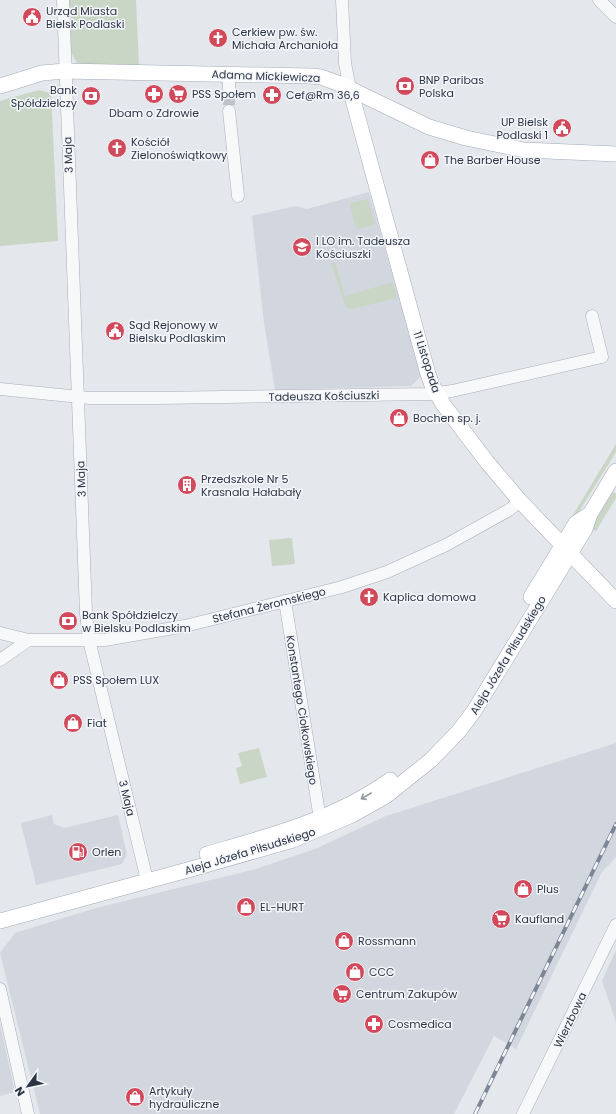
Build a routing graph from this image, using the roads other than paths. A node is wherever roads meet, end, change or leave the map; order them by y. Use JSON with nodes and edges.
{"nodes":[{"id":1,"x":63,"y":0,"type":"edge"},
{"id":2,"x":342,"y":0,"type":"edge"},
{"id":3,"x":599,"y":0,"type":"edge"},
{"id":4,"x":616,"y":17,"type":"edge"},
{"id":5,"x":65,"y":71,"type":"junction"},
{"id":6,"x":229,"y":74,"type":"junction"},
{"id":7,"x":0,"y":86,"type":"edge"},
{"id":8,"x":350,"y":89,"type":"junction"},
{"id":9,"x":229,"y":93,"type":"tunnel mouth"},
{"id":10,"x":229,"y":111,"type":"tunnel mouth"},
{"id":11,"x":616,"y":154,"type":"edge"},
{"id":12,"x":238,"y":196,"type":"dead end"},
{"id":13,"x":592,"y":316,"type":"dead end"},
{"id":14,"x":0,"y":389,"type":"edge"},
{"id":15,"x":436,"y":394,"type":"junction"},
{"id":16,"x":78,"y":397,"type":"junction"},
{"id":17,"x":616,"y":471,"type":"edge"},
{"id":18,"x":520,"y":501,"type":"junction"},
{"id":19,"x":566,"y":548,"type":"junction"},
{"id":20,"x":584,"y":570,"type":"junction"},
{"id":21,"x":555,"y":578,"type":"junction"},
{"id":22,"x":285,"y":601,"type":"junction"},
{"id":23,"x":616,"y":601,"type":"edge"},
{"id":24,"x":0,"y":633,"type":"edge"},
{"id":25,"x":29,"y":640,"type":"junction"},
{"id":26,"x":89,"y":640,"type":"junction"},
{"id":27,"x":0,"y":660,"type":"edge"},
{"id":28,"x":320,"y":819,"type":"junction"},
{"id":29,"x":146,"y":876,"type":"junction"},
{"id":30,"x":0,"y":911,"type":"edge"},
{"id":31,"x":0,"y":921,"type":"edge"},
{"id":32,"x":616,"y":925,"type":"edge"},
{"id":33,"x":0,"y":989,"type":"edge"},
{"id":34,"x":28,"y":1114,"type":"edge"},
{"id":35,"x":523,"y":1114,"type":"edge"}],
"edges":[{"from":1,"to":5,"type":"street","name":"3 Maja"},
{"from":2,"to":8,"type":"street"},
{"from":3,"to":4,"type":"street"},
{"from":5,"to":6,"type":"main road","name":"Adama Mickiewicza"},
{"from":5,"to":7,"type":"main road","name":"Adama Mickiewicza"},
{"from":5,"to":16,"type":"street","name":"3 Maja"},
{"from":6,"to":8,"type":"main road","name":"Adama Mickiewicza"},
{"from":6,"to":9,"type":"street"},
{"from":8,"to":11,"type":"main road","name":"Adama Mickiewicza"},
{"from":8,"to":15,"type":"main road","name":"11 Listopada"},
{"from":10,"to":12,"type":"street"},
{"from":13,"to":15,"type":"street","name":"Tadeusza Kościuszki"},
{"from":14,"to":16,"type":"street","name":"Tadeusza Kościuszki"},
{"from":15,"to":16,"type":"street","name":"Tadeusza Kościuszki"},
{"from":15,"to":18,"type":"main road","name":"11 Listopada"},
{"from":16,"to":26,"type":"street","name":"3 Maja"},
{"from":17,"to":19,"type":"main road","name":"Aleja Józefa Piłsudskiego"},
{"from":18,"to":19,"type":"main road","name":"11 Listopada"},
{"from":18,"to":22,"type":"street","name":"Stefana Żeromskiego"},
{"from":19,"to":20,"type":"main road","name":"11 Listopada"},
{"from":19,"to":21,"type":"main road","name":"Aleja Józefa Piłsudskiego"},
{"from":19,"to":28,"type":"main road","name":"Aleja Józefa Piłsudskiego","one_way":true},
{"from":20,"to":21,"type":"main road"},
{"from":20,"to":23,"type":"main road","name":"11 Listopada"},
{"from":21,"to":29,"type":"main road","name":"Aleja Józefa Piłsudskiego"},
{"from":22,"to":26,"type":"street","name":"Stefana Żeromskiego"},
{"from":22,"to":28,"type":"street","name":"Konstantego Ciołkowskiego"},
{"from":24,"to":25,"type":"street","name":"Stefana Żeromskiego"},
{"from":25,"to":26,"type":"street","name":"Stefana Żeromskiego"},
{"from":25,"to":27,"type":"street"},
{"from":26,"to":29,"type":"street","name":"3 Maja"},
{"from":28,"to":29,"type":"main road","name":"Aleja Józefa Piłsudskiego"},
{"from":29,"to":30,"type":"main road","name":"Aleja Józefa Piłsudskiego"},
{"from":29,"to":31,"type":"main road","name":"Aleja Józefa Piłsudskiego"},
{"from":32,"to":35,"type":"street","name":"Wierzbowa"},
{"from":33,"to":34,"type":"street"}]}
